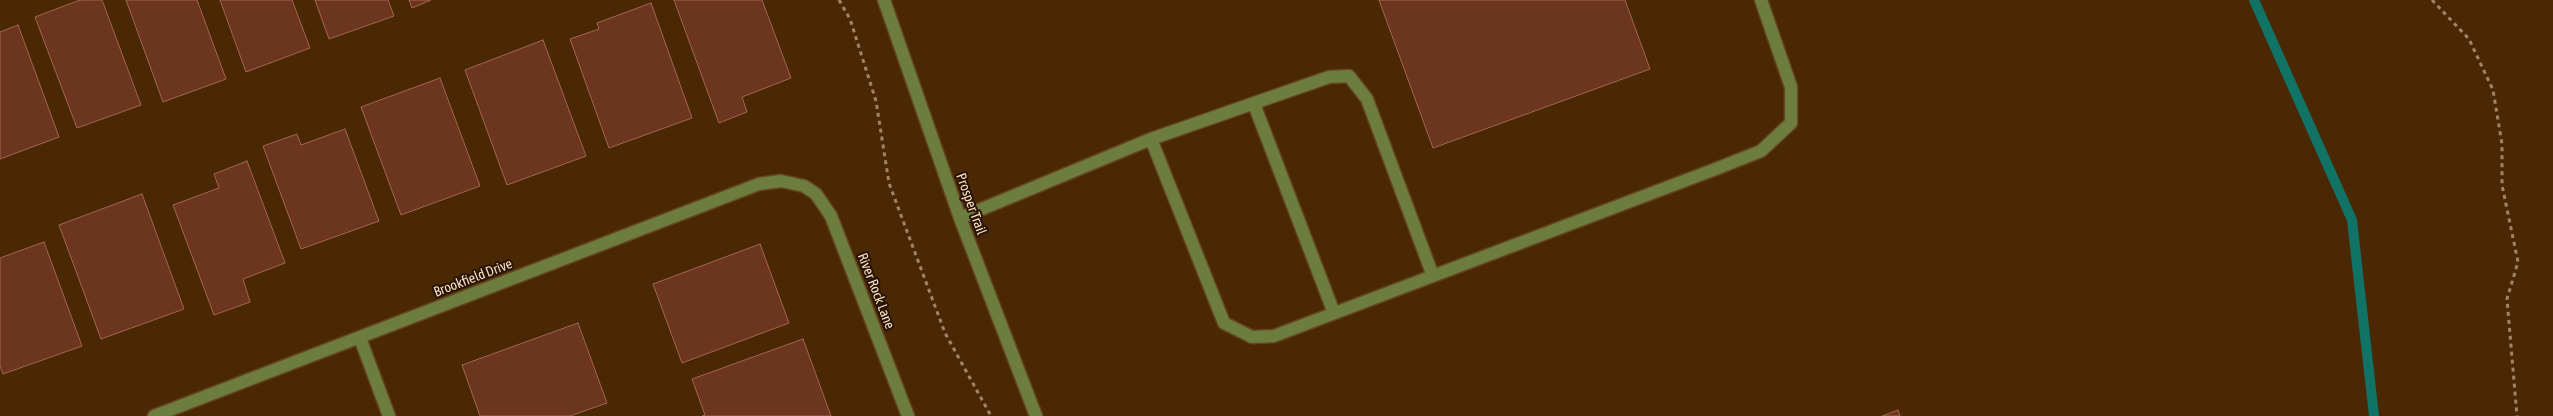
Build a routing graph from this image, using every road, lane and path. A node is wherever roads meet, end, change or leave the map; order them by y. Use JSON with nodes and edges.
{"nodes":[{"id":1,"x":839,"y":0,"type":"edge"},
{"id":2,"x":884,"y":0,"type":"edge"},
{"id":3,"x":1761,"y":0,"type":"edge"},
{"id":4,"x":2432,"y":0,"type":"edge"},
{"id":5,"x":1254,"y":104,"type":"junction"},
{"id":6,"x":1151,"y":139,"type":"junction"},
{"id":7,"x":804,"y":186,"type":"joint"},
{"id":8,"x":960,"y":218,"type":"junction"},
{"id":9,"x":1433,"y":276,"type":"junction"},
{"id":10,"x":1334,"y":313,"type":"junction"},
{"id":11,"x":360,"y":338,"type":"junction"},
{"id":12,"x":154,"y":416,"type":"edge"},
{"id":13,"x":388,"y":416,"type":"edge"},
{"id":14,"x":908,"y":416,"type":"edge"},
{"id":15,"x":991,"y":416,"type":"edge"},
{"id":16,"x":1036,"y":416,"type":"edge"},
{"id":17,"x":2517,"y":416,"type":"edge"}],
"edges":[{"from":1,"to":15,"type":"path"},
{"from":2,"to":8,"type":"street","name":"Prosper Trail"},
{"from":3,"to":9,"type":"street"},
{"from":4,"to":17,"type":"path"},
{"from":5,"to":6,"type":"street"},
{"from":5,"to":9,"type":"street"},
{"from":5,"to":10,"type":"street"},
{"from":6,"to":8,"type":"street"},
{"from":6,"to":10,"type":"street"},
{"from":7,"to":11,"type":"street","name":"Brookfield Drive"},
{"from":7,"to":14,"type":"street","name":"River Rock Lane"},
{"from":8,"to":16,"type":"street","name":"Prosper Trail"},
{"from":9,"to":10,"type":"street"},
{"from":11,"to":12,"type":"street","name":"Brookfield Drive"},
{"from":11,"to":13,"type":"street"}]}
